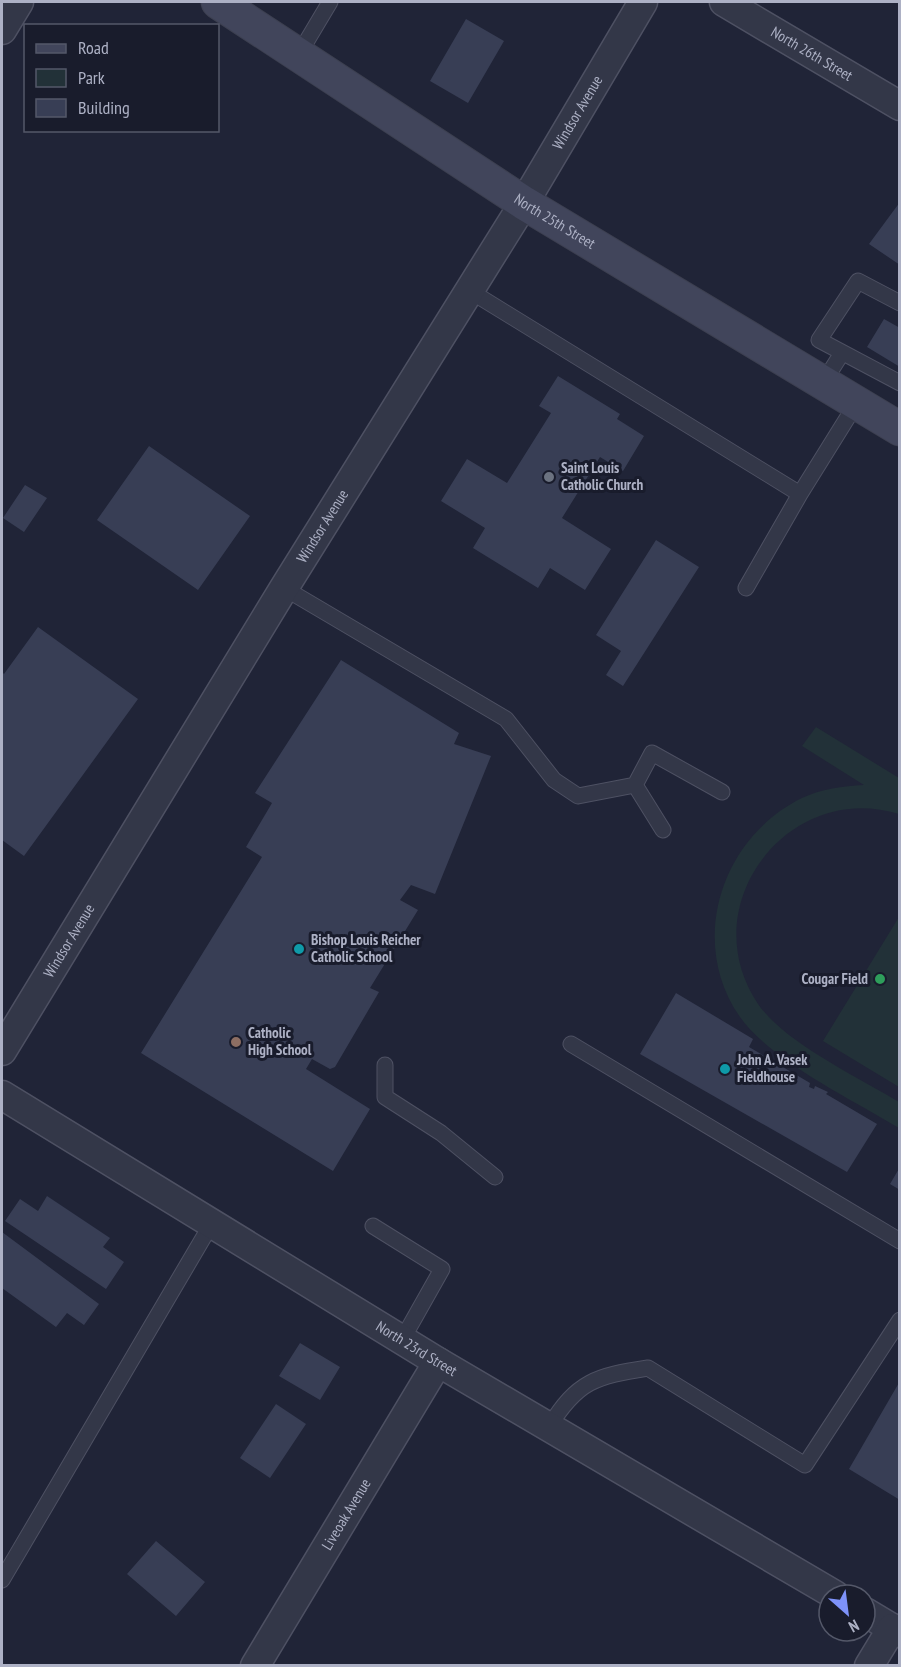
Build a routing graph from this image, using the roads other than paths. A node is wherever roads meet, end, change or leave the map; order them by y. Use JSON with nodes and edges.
{"nodes":[{"id":1,"x":19,"y":2,"type":"edge"},
{"id":2,"x":218,"y":2,"type":"edge"},
{"id":3,"x":330,"y":2,"type":"edge"},
{"id":4,"x":643,"y":2,"type":"edge"},
{"id":5,"x":724,"y":2,"type":"edge"},
{"id":6,"x":2,"y":30,"type":"edge"},
{"id":7,"x":299,"y":54,"type":"junction"},
{"id":8,"x":900,"y":106,"type":"edge"},
{"id":9,"x":524,"y":203,"type":"junction"},
{"id":10,"x":470,"y":291,"type":"junction"},
{"id":11,"x":900,"y":303,"type":"edge"},
{"id":12,"x":842,"y":353,"type":"junction"},
{"id":13,"x":900,"y":383,"type":"edge"},
{"id":14,"x":823,"y":384,"type":"junction"},
{"id":15,"x":856,"y":404,"type":"junction"},
{"id":16,"x":900,"y":429,"type":"edge"},
{"id":17,"x":800,"y":494,"type":"junction"},
{"id":18,"x":284,"y":588,"type":"junction"},
{"id":19,"x":746,"y":588,"type":"dead end"},
{"id":20,"x":634,"y":785,"type":"junction"},
{"id":21,"x":722,"y":792,"type":"dead end"},
{"id":22,"x":663,"y":830,"type":"dead end"},
{"id":23,"x":571,"y":1044,"type":"dead end"},
{"id":24,"x":2,"y":1051,"type":"edge"},
{"id":25,"x":385,"y":1065,"type":"dead end"},
{"id":26,"x":2,"y":1095,"type":"edge"},
{"id":27,"x":495,"y":1177,"type":"dead end"},
{"id":28,"x":212,"y":1223,"type":"junction"},
{"id":29,"x":374,"y":1226,"type":"dead end"},
{"id":30,"x":900,"y":1241,"type":"edge"},
{"id":31,"x":900,"y":1320,"type":"edge"},
{"id":32,"x":402,"y":1340,"type":"junction"},
{"id":33,"x":438,"y":1362,"type":"junction"},
{"id":34,"x":549,"y":1427,"type":"junction"},
{"id":35,"x":2,"y":1580,"type":"edge"},
{"id":36,"x":817,"y":1584,"type":"edge"},
{"id":37,"x":877,"y":1619,"type":"edge"},
{"id":38,"x":896,"y":1631,"type":"edge"},
{"id":39,"x":255,"y":1665,"type":"edge"},
{"id":40,"x":869,"y":1665,"type":"edge"}],
"edges":[{"from":1,"to":6,"type":"street"},
{"from":2,"to":7,"type":"main road","name":"North 25th Street"},
{"from":3,"to":7,"type":"lane"},
{"from":4,"to":9,"type":"street","name":"Windsor Avenue"},
{"from":5,"to":8,"type":"street","name":"North 26th Street"},
{"from":7,"to":9,"type":"main road","name":"North 25th Street"},
{"from":9,"to":10,"type":"street","name":"Windsor Avenue"},
{"from":9,"to":14,"type":"main road","name":"North 25th Street"},
{"from":10,"to":17,"type":"lane"},
{"from":10,"to":18,"type":"street","name":"Windsor Avenue"},
{"from":11,"to":12,"type":"lane"},
{"from":12,"to":13,"type":"lane"},
{"from":12,"to":14,"type":"lane"},
{"from":14,"to":15,"type":"main road","name":"North 25th Street"},
{"from":15,"to":16,"type":"main road","name":"North 25th Street"},
{"from":15,"to":17,"type":"lane"},
{"from":17,"to":19,"type":"lane"},
{"from":18,"to":20,"type":"lane"},
{"from":18,"to":24,"type":"street","name":"Windsor Avenue"},
{"from":20,"to":21,"type":"lane"},
{"from":20,"to":22,"type":"lane"},
{"from":23,"to":30,"type":"lane"},
{"from":25,"to":27,"type":"lane"},
{"from":26,"to":28,"type":"street","name":"North 23rd Street"},
{"from":28,"to":32,"type":"street","name":"North 23rd Street"},
{"from":28,"to":35,"type":"lane"},
{"from":29,"to":32,"type":"lane"},
{"from":31,"to":34,"type":"lane"},
{"from":32,"to":33,"type":"street","name":"North 23rd Street"},
{"from":33,"to":34,"type":"street","name":"North 23rd Street"},
{"from":33,"to":39,"type":"street","name":"Liveoak Avenue"},
{"from":34,"to":36,"type":"street","name":"North 23rd Street"},
{"from":37,"to":38,"type":"street"},
{"from":38,"to":40,"type":"street"}]}
